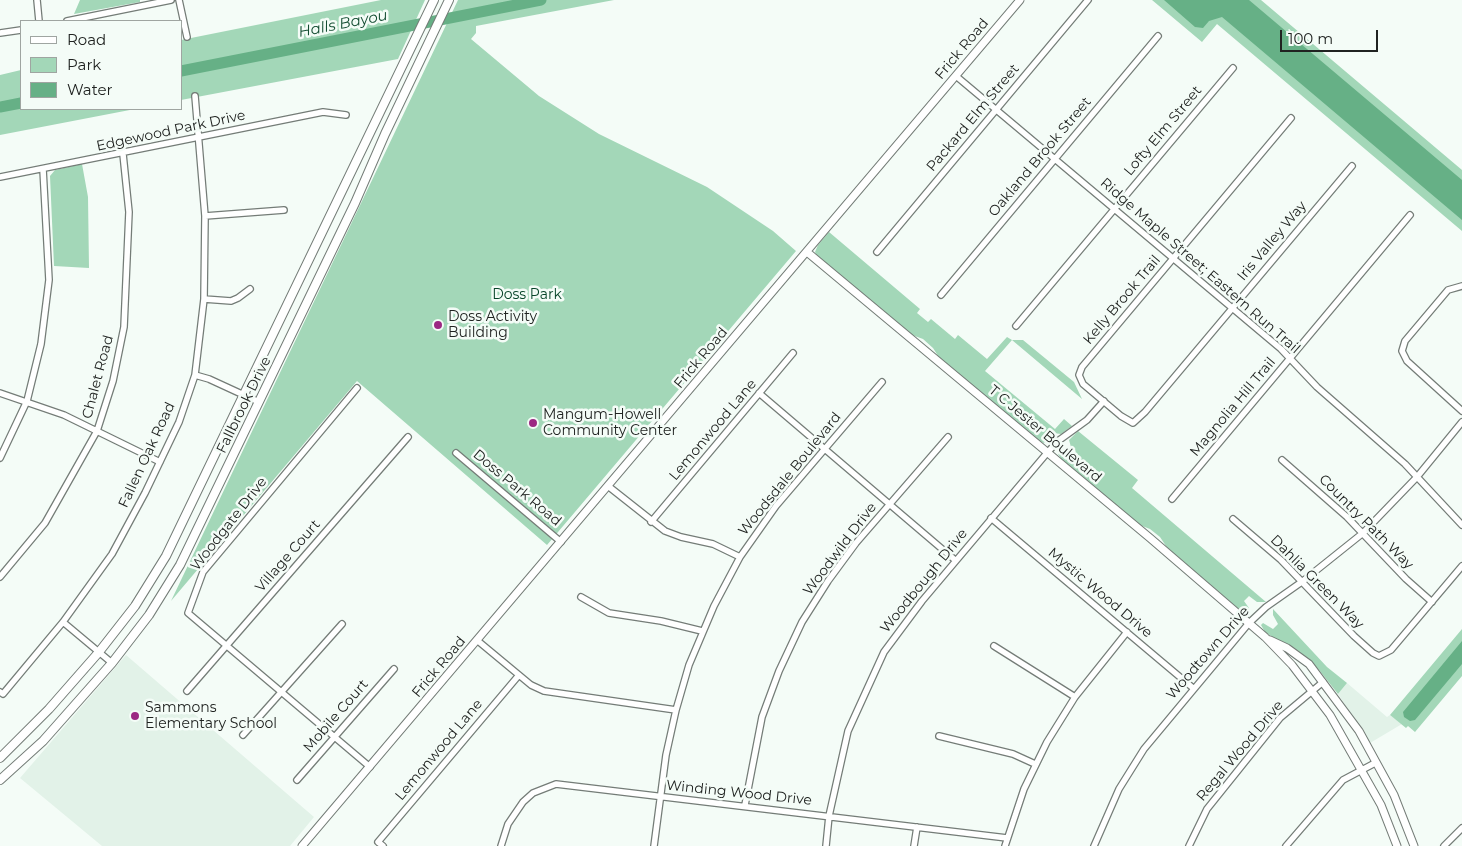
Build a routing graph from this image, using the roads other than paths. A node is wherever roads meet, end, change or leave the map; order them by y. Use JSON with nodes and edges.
{"nodes":[{"id":1,"x":37,"y":0,"type":"edge"},
{"id":2,"x":171,"y":0,"type":"edge"},
{"id":3,"x":179,"y":0,"type":"edge"},
{"id":4,"x":434,"y":0,"type":"edge"},
{"id":5,"x":448,"y":0,"type":"edge"},
{"id":6,"x":1020,"y":0,"type":"edge"},
{"id":7,"x":1088,"y":0,"type":"edge"},
{"id":8,"x":39,"y":20,"type":"edge"},
{"id":9,"x":72,"y":20,"type":"edge"},
{"id":10,"x":20,"y":30,"type":"edge"},
{"id":11,"x":0,"y":33,"type":"edge"},
{"id":12,"x":1158,"y":36,"type":"dead end"},
{"id":13,"x":187,"y":37,"type":"dead end"},
{"id":14,"x":1233,"y":68,"type":"dead end"},
{"id":15,"x":956,"y":76,"type":"junction"},
{"id":16,"x":195,"y":96,"type":"dead end"},
{"id":17,"x":996,"y":110,"type":"junction"},
{"id":18,"x":346,"y":115,"type":"dead end"},
{"id":19,"x":1291,"y":118,"type":"dead end"},
{"id":20,"x":372,"y":128,"type":"junction"},
{"id":21,"x":385,"y":134,"type":"junction"},
{"id":22,"x":199,"y":138,"type":"junction"},
{"id":23,"x":122,"y":154,"type":"junction"},
{"id":24,"x":1055,"y":159,"type":"junction"},
{"id":25,"x":1352,"y":166,"type":"dead end"},
{"id":26,"x":43,"y":169,"type":"junction"},
{"id":27,"x":0,"y":177,"type":"edge"},
{"id":28,"x":1115,"y":209,"type":"junction"},
{"id":29,"x":284,"y":210,"type":"dead end"},
{"id":30,"x":1410,"y":215,"type":"dead end"},
{"id":31,"x":205,"y":216,"type":"junction"},
{"id":32,"x":806,"y":252,"type":"junction"},
{"id":33,"x":877,"y":252,"type":"dead end"},
{"id":34,"x":1173,"y":258,"type":"junction"},
{"id":35,"x":309,"y":259,"type":"junction"},
{"id":36,"x":324,"y":267,"type":"junction"},
{"id":37,"x":1460,"y":286,"type":"edge"},
{"id":38,"x":250,"y":289,"type":"dead end"},
{"id":39,"x":941,"y":295,"type":"dead end"},
{"id":40,"x":204,"y":299,"type":"junction"},
{"id":41,"x":1232,"y":308,"type":"junction"},
{"id":42,"x":1016,"y":326,"type":"dead end"},
{"id":43,"x":793,"y":353,"type":"dead end"},
{"id":44,"x":1290,"y":358,"type":"junction"},
{"id":45,"x":195,"y":375,"type":"junction"},
{"id":46,"x":882,"y":382,"type":"dead end"},
{"id":47,"x":357,"y":388,"type":"dead end"},
{"id":48,"x":0,"y":393,"type":"edge"},
{"id":49,"x":759,"y":393,"type":"junction"},
{"id":50,"x":244,"y":396,"type":"junction"},
{"id":51,"x":28,"y":401,"type":"junction"},
{"id":52,"x":1104,"y":401,"type":"junction"},
{"id":53,"x":260,"y":402,"type":"junction"},
{"id":54,"x":1462,"y":411,"type":"edge"},
{"id":55,"x":1462,"y":422,"type":"edge"},
{"id":56,"x":1132,"y":423,"type":"joint"},
{"id":57,"x":97,"y":431,"type":"junction"},
{"id":58,"x":408,"y":437,"type":"dead end"},
{"id":59,"x":948,"y":437,"type":"dead end"},
{"id":60,"x":825,"y":448,"type":"junction"},
{"id":61,"x":456,"y":453,"type":"dead end"},
{"id":62,"x":1047,"y":453,"type":"junction"},
{"id":63,"x":0,"y":458,"type":"edge"},
{"id":64,"x":1282,"y":460,"type":"dead end"},
{"id":65,"x":160,"y":462,"type":"junction"},
{"id":66,"x":1417,"y":477,"type":"junction"},
{"id":67,"x":608,"y":486,"type":"junction"},
{"id":68,"x":1172,"y":499,"type":"dead end"},
{"id":69,"x":891,"y":504,"type":"junction"},
{"id":70,"x":992,"y":518,"type":"junction"},
{"id":71,"x":1233,"y":520,"type":"dead end"},
{"id":72,"x":651,"y":522,"type":"junction"},
{"id":73,"x":1462,"y":525,"type":"edge"},
{"id":74,"x":179,"y":529,"type":"junction"},
{"id":75,"x":1363,"y":533,"type":"junction"},
{"id":76,"x":194,"y":537,"type":"junction"},
{"id":77,"x":561,"y":542,"type":"junction"},
{"id":78,"x":740,"y":557,"type":"junction"},
{"id":79,"x":955,"y":560,"type":"junction"},
{"id":80,"x":1462,"y":566,"type":"edge"},
{"id":81,"x":0,"y":577,"type":"edge"},
{"id":82,"x":1303,"y":581,"type":"junction"},
{"id":83,"x":581,"y":597,"type":"dead end"},
{"id":84,"x":1432,"y":602,"type":"junction"},
{"id":85,"x":63,"y":622,"type":"junction"},
{"id":86,"x":1249,"y":623,"type":"junction"},
{"id":87,"x":342,"y":624,"type":"dead end"},
{"id":88,"x":702,"y":631,"type":"junction"},
{"id":89,"x":1127,"y":632,"type":"junction"},
{"id":90,"x":1265,"y":637,"type":"junction"},
{"id":91,"x":478,"y":641,"type":"junction"},
{"id":92,"x":227,"y":644,"type":"junction"},
{"id":93,"x":994,"y":646,"type":"dead end"},
{"id":94,"x":99,"y":652,"type":"junction"},
{"id":95,"x":112,"y":663,"type":"junction"},
{"id":96,"x":394,"y":669,"type":"dead end"},
{"id":97,"x":519,"y":675,"type":"junction"},
{"id":98,"x":1323,"y":682,"type":"junction"},
{"id":99,"x":1193,"y":688,"type":"junction"},
{"id":100,"x":1312,"y":690,"type":"junction"},
{"id":101,"x":187,"y":691,"type":"dead end"},
{"id":102,"x":282,"y":692,"type":"junction"},
{"id":103,"x":1,"y":693,"type":"edge"},
{"id":104,"x":1075,"y":697,"type":"junction"},
{"id":105,"x":676,"y":710,"type":"junction"},
{"id":106,"x":243,"y":735,"type":"dead end"},
{"id":107,"x":939,"y":736,"type":"dead end"},
{"id":108,"x":334,"y":737,"type":"junction"},
{"id":109,"x":0,"y":758,"type":"edge"},
{"id":110,"x":1375,"y":762,"type":"junction"},
{"id":111,"x":1035,"y":764,"type":"junction"},
{"id":112,"x":370,"y":767,"type":"junction"},
{"id":113,"x":1361,"y":770,"type":"junction"},
{"id":114,"x":0,"y":780,"type":"edge"},
{"id":115,"x":297,"y":780,"type":"dead end"},
{"id":116,"x":661,"y":797,"type":"junction"},
{"id":117,"x":745,"y":805,"type":"junction"},
{"id":118,"x":829,"y":816,"type":"junction"},
{"id":119,"x":917,"y":827,"type":"junction"},
{"id":120,"x":1462,"y":828,"type":"edge"},
{"id":121,"x":1007,"y":838,"type":"junction"},
{"id":122,"x":380,"y":844,"type":"edge"},
{"id":123,"x":302,"y":846,"type":"edge"},
{"id":124,"x":501,"y":846,"type":"edge"},
{"id":125,"x":654,"y":846,"type":"edge"},
{"id":126,"x":826,"y":846,"type":"edge"},
{"id":127,"x":914,"y":846,"type":"edge"},
{"id":128,"x":1005,"y":846,"type":"edge"},
{"id":129,"x":1094,"y":846,"type":"edge"},
{"id":130,"x":1189,"y":846,"type":"edge"},
{"id":131,"x":1286,"y":846,"type":"edge"},
{"id":132,"x":1397,"y":846,"type":"edge"},
{"id":133,"x":1414,"y":846,"type":"edge"},
{"id":134,"x":1444,"y":846,"type":"edge"}],
"edges":[{"from":1,"to":8,"type":"street"},
{"from":2,"to":9,"type":"street"},
{"from":3,"to":13,"type":"street"},
{"from":4,"to":20,"type":"main road","name":"Fallbrook Drive"},
{"from":5,"to":21,"type":"main road","name":"Fallbrook Drive"},
{"from":6,"to":15,"type":"street","name":"Frick Road"},
{"from":7,"to":17,"type":"street","name":"Packard Elm Street"},
{"from":10,"to":11,"type":"street"},
{"from":12,"to":24,"type":"street","name":"Oakland Brook Street"},
{"from":14,"to":28,"type":"street","name":"Lofty Elm Street"},
{"from":15,"to":17,"type":"street","name":"Ridge Maple Street; Eastern Run Trail"},
{"from":15,"to":32,"type":"street","name":"Frick Road"},
{"from":16,"to":22,"type":"street","name":"Fallen Oak Road"},
{"from":17,"to":24,"type":"street","name":"Ridge Maple Street; Eastern Run Trail"},
{"from":17,"to":33,"type":"street","name":"Packard Elm Street"},
{"from":18,"to":22,"type":"street","name":"Edgewood Park Drive"},
{"from":19,"to":34,"type":"street","name":"Kelly Brook Trail"},
{"from":20,"to":21,"type":"main road"},
{"from":20,"to":35,"type":"main road","name":"Fallbrook Drive"},
{"from":21,"to":36,"type":"main road","name":"Fallbrook Drive"},
{"from":22,"to":23,"type":"street","name":"Edgewood Park Drive"},
{"from":22,"to":31,"type":"street","name":"Fallen Oak Road"},
{"from":23,"to":26,"type":"street","name":"Edgewood Park Drive"},
{"from":23,"to":57,"type":"street","name":"Chalet Road"},
{"from":24,"to":28,"type":"street","name":"Ridge Maple Street; Eastern Run Trail"},
{"from":24,"to":39,"type":"street","name":"Oakland Brook Street"},
{"from":25,"to":41,"type":"street","name":"Iris Valley Way"},
{"from":26,"to":27,"type":"street","name":"Edgewood Park Drive"},
{"from":26,"to":51,"type":"street"},
{"from":28,"to":34,"type":"street","name":"Ridge Maple Street; Eastern Run Trail"},
{"from":28,"to":42,"type":"street","name":"Lofty Elm Street"},
{"from":29,"to":31,"type":"street"},
{"from":30,"to":44,"type":"street","name":"Magnolia Hill Trail"},
{"from":31,"to":40,"type":"street","name":"Fallen Oak Road"},
{"from":32,"to":62,"type":"street","name":"T C Jester Boulevard"},
{"from":32,"to":67,"type":"street","name":"Frick Road"},
{"from":34,"to":41,"type":"street","name":"Ridge Maple Street; Eastern Run Trail"},
{"from":34,"to":52,"type":"street","name":"Kelly Brook Trail"},
{"from":35,"to":36,"type":"main road"},
{"from":35,"to":50,"type":"main road","name":"Fallbrook Drive"},
{"from":36,"to":53,"type":"main road","name":"Fallbrook Drive"},
{"from":37,"to":54,"type":"street"},
{"from":38,"to":40,"type":"street"},
{"from":40,"to":45,"type":"street","name":"Fallen Oak Road"},
{"from":41,"to":44,"type":"street","name":"Ridge Maple Street; Eastern Run Trail"},
{"from":41,"to":56,"type":"street","name":"Iris Valley Way"},
{"from":43,"to":49,"type":"street","name":"Lemonwood Lane"},
{"from":44,"to":66,"type":"street","name":"Ridge Maple Street; Eastern Run Trail"},
{"from":44,"to":68,"type":"street","name":"Magnolia Hill Trail"},
{"from":45,"to":50,"type":"street"},
{"from":45,"to":65,"type":"street","name":"Fallen Oak Road"},
{"from":46,"to":60,"type":"street","name":"Woodsdale Boulevard"},
{"from":47,"to":92,"type":"street","name":"Woodgate Drive"},
{"from":48,"to":51,"type":"street"},
{"from":49,"to":60,"type":"street"},
{"from":49,"to":72,"type":"street","name":"Lemonwood Lane"},
{"from":50,"to":53,"type":"street"},
{"from":50,"to":74,"type":"main road","name":"Fallbrook Drive"},
{"from":51,"to":57,"type":"street"},
{"from":51,"to":63,"type":"street"},
{"from":52,"to":56,"type":"street","name":"Kelly Brook Trail"},
{"from":52,"to":62,"type":"street","name":"Woodbough Drive"},
{"from":53,"to":76,"type":"main road","name":"Fallbrook Drive"},
{"from":55,"to":66,"type":"street","name":"Woodtown Drive"},
{"from":57,"to":65,"type":"street"},
{"from":57,"to":81,"type":"street","name":"Chalet Road"},
{"from":58,"to":92,"type":"street","name":"Village Court"},
{"from":59,"to":69,"type":"street","name":"Woodwild Drive"},
{"from":60,"to":69,"type":"street"},
{"from":60,"to":78,"type":"street","name":"Woodsdale Boulevard"},
{"from":61,"to":77,"type":"street","name":"Doss Park Road"},
{"from":62,"to":70,"type":"street","name":"Woodbough Drive"},
{"from":62,"to":86,"type":"street","name":"T C Jester Boulevard"},
{"from":64,"to":75,"type":"street","name":"Country Path Way"},
{"from":65,"to":85,"type":"street","name":"Fallen Oak Road"},
{"from":66,"to":73,"type":"street","name":"Ridge Maple Street; Eastern Run Trail"},
{"from":66,"to":75,"type":"street","name":"Woodtown Drive"},
{"from":67,"to":72,"type":"street"},
{"from":67,"to":77,"type":"street","name":"Frick Road"},
{"from":69,"to":79,"type":"street"},
{"from":69,"to":117,"type":"street","name":"Woodwild Drive"},
{"from":70,"to":79,"type":"street","name":"Woodbough Drive"},
{"from":70,"to":89,"type":"street","name":"Mystic Wood Drive"},
{"from":71,"to":82,"type":"street","name":"Dahlia Green Way"},
{"from":72,"to":78,"type":"street"},
{"from":74,"to":76,"type":"main road"},
{"from":74,"to":94,"type":"main road","name":"Fallbrook Drive"},
{"from":75,"to":82,"type":"street","name":"Woodtown Drive"},
{"from":75,"to":84,"type":"street","name":"Country Path Way"},
{"from":76,"to":95,"type":"main road","name":"Fallbrook Drive"},
{"from":77,"to":91,"type":"street","name":"Frick Road"},
{"from":78,"to":88,"type":"street","name":"Woodsdale Boulevard"},
{"from":79,"to":118,"type":"street","name":"Woodbough Drive"},
{"from":80,"to":84,"type":"street"},
{"from":82,"to":84,"type":"street","name":"Dahlia Green Way"},
{"from":82,"to":86,"type":"street","name":"Woodtown Drive"},
{"from":83,"to":88,"type":"street"},
{"from":85,"to":94,"type":"street"},
{"from":85,"to":103,"type":"street","name":"Fallen Oak Road"},
{"from":86,"to":90,"type":"street","name":"T C Jester Boulevard"},
{"from":86,"to":99,"type":"street","name":"Woodtown Drive"},
{"from":87,"to":102,"type":"street"},
{"from":88,"to":105,"type":"street","name":"Woodsdale Boulevard"},
{"from":89,"to":99,"type":"street","name":"Mystic Wood Drive"},
{"from":89,"to":104,"type":"street"},
{"from":90,"to":98,"type":"street","name":"T C Jester Boulevard"},
{"from":90,"to":100,"type":"street","name":"T C Jester Boulevard"},
{"from":91,"to":97,"type":"street"},
{"from":91,"to":112,"type":"street","name":"Frick Road"},
{"from":92,"to":101,"type":"street","name":"Village Court"},
{"from":92,"to":102,"type":"street","name":"Woodgate Drive"},
{"from":93,"to":104,"type":"street"},
{"from":94,"to":95,"type":"street"},
{"from":94,"to":109,"type":"main road","name":"Fallbrook Drive"},
{"from":95,"to":114,"type":"main road","name":"Fallbrook Drive"},
{"from":96,"to":108,"type":"street","name":"Mobile Court"},
{"from":97,"to":105,"type":"street"},
{"from":97,"to":122,"type":"street","name":"Lemonwood Lane"},
{"from":98,"to":100,"type":"street","name":"Regal Wood Drive"},
{"from":98,"to":110,"type":"street","name":"T C Jester Boulevard"},
{"from":99,"to":129,"type":"street","name":"Woodtown Drive"},
{"from":100,"to":113,"type":"street","name":"T C Jester Boulevard"},
{"from":100,"to":130,"type":"street","name":"Regal Wood Drive"},
{"from":102,"to":106,"type":"street"},
{"from":102,"to":108,"type":"street","name":"Woodgate Drive"},
{"from":104,"to":111,"type":"street"},
{"from":105,"to":116,"type":"street","name":"Woodsdale Boulevard"},
{"from":107,"to":111,"type":"street"},
{"from":108,"to":112,"type":"street","name":"Woodgate Drive"},
{"from":108,"to":115,"type":"street","name":"Mobile Court"},
{"from":110,"to":113,"type":"street"},
{"from":110,"to":133,"type":"street","name":"T C Jester Boulevard"},
{"from":111,"to":121,"type":"street"},
{"from":112,"to":123,"type":"street","name":"Frick Road"},
{"from":113,"to":131,"type":"street"},
{"from":113,"to":132,"type":"street","name":"T C Jester Boulevard"},
{"from":116,"to":117,"type":"street","name":"Winding Wood Drive"},
{"from":116,"to":124,"type":"street","name":"Winding Wood Drive"},
{"from":116,"to":125,"type":"street","name":"Woodsdale Boulevard"},
{"from":117,"to":118,"type":"street","name":"Winding Wood Drive"},
{"from":118,"to":119,"type":"street","name":"Winding Wood Drive"},
{"from":118,"to":126,"type":"street","name":"Woodbough Drive"},
{"from":119,"to":121,"type":"street","name":"Winding Wood Drive"},
{"from":119,"to":127,"type":"street"},
{"from":120,"to":134,"type":"street"},
{"from":121,"to":128,"type":"street"}]}
